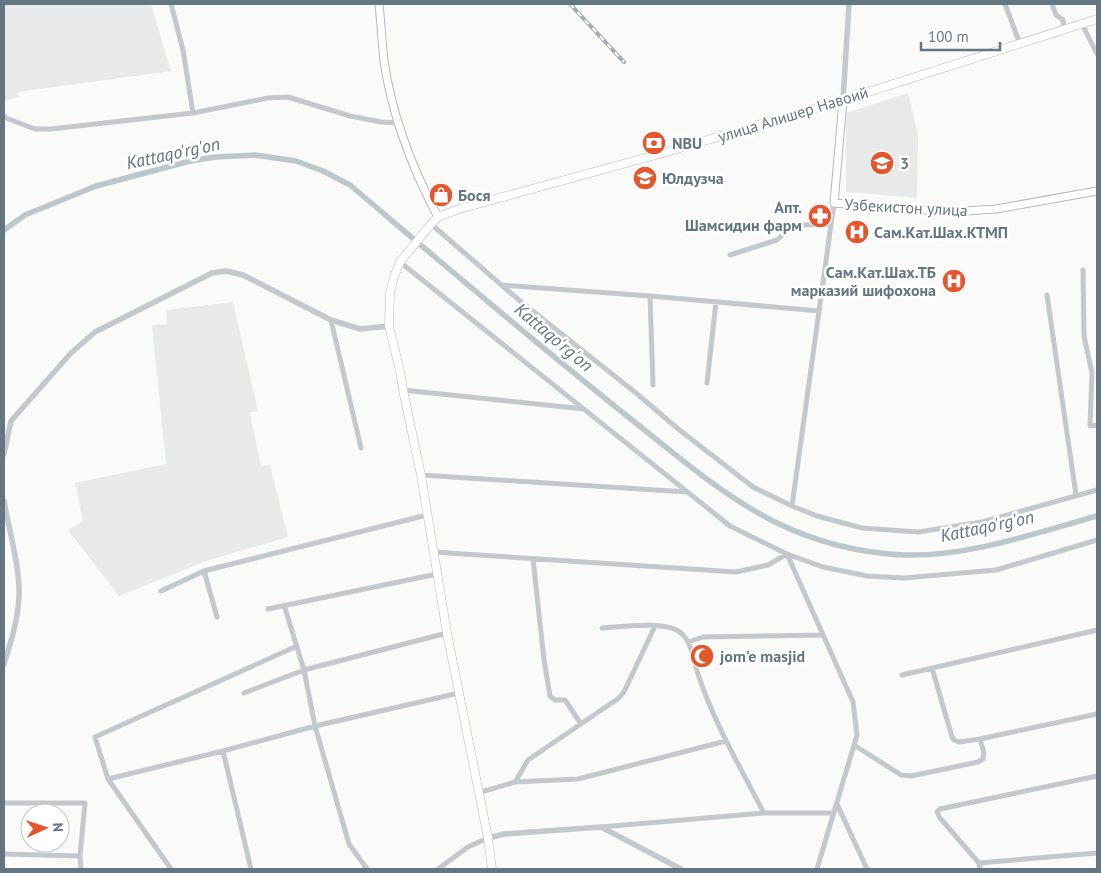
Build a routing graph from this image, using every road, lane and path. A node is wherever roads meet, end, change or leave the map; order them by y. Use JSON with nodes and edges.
{"nodes":[{"id":1,"x":171,"y":4,"type":"edge"},
{"id":2,"x":379,"y":4,"type":"edge"},
{"id":3,"x":849,"y":4,"type":"edge"},
{"id":4,"x":1005,"y":4,"type":"edge"},
{"id":5,"x":1052,"y":4,"type":"edge"},
{"id":6,"x":1097,"y":19,"type":"edge"},
{"id":7,"x":1082,"y":24,"type":"junction"},
{"id":8,"x":1064,"y":29,"type":"junction"},
{"id":9,"x":1020,"y":44,"type":"junction"},
{"id":10,"x":1097,"y":54,"type":"edge"},
{"id":11,"x":843,"y":100,"type":"junction"},
{"id":12,"x":193,"y":113,"type":"junction"},
{"id":13,"x":4,"y":116,"type":"edge"},
{"id":14,"x":398,"y":122,"type":"junction"},
{"id":15,"x":1097,"y":191,"type":"edge"},
{"id":16,"x":834,"y":203,"type":"junction"},
{"id":17,"x":438,"y":217,"type":"junction"},
{"id":18,"x":430,"y":224,"type":"junction"},
{"id":19,"x":831,"y":224,"type":"junction"},
{"id":20,"x":730,"y":255,"type":"dead end"},
{"id":21,"x":400,"y":262,"type":"junction"},
{"id":22,"x":1083,"y":270,"type":"dead end"},
{"id":23,"x":500,"y":284,"type":"junction"},
{"id":24,"x":1047,"y":295,"type":"dead end"},
{"id":25,"x":650,"y":296,"type":"junction"},
{"id":26,"x":716,"y":302,"type":"junction"},
{"id":27,"x":819,"y":311,"type":"junction"},
{"id":28,"x":331,"y":320,"type":"junction"},
{"id":29,"x":389,"y":326,"type":"junction"},
{"id":30,"x":1095,"y":372,"type":"edge"},
{"id":31,"x":707,"y":383,"type":"dead end"},
{"id":32,"x":653,"y":385,"type":"dead end"},
{"id":33,"x":402,"y":390,"type":"junction"},
{"id":34,"x":585,"y":409,"type":"junction"},
{"id":35,"x":1097,"y":425,"type":"edge"},
{"id":36,"x":361,"y":448,"type":"dead end"},
{"id":37,"x":4,"y":454,"type":"edge"},
{"id":38,"x":421,"y":475,"type":"junction"},
{"id":39,"x":1097,"y":490,"type":"edge"},
{"id":40,"x":688,"y":492,"type":"junction"},
{"id":41,"x":1076,"y":495,"type":"junction"},
{"id":42,"x":4,"y":501,"type":"edge"},
{"id":43,"x":792,"y":506,"type":"junction"},
{"id":44,"x":427,"y":515,"type":"junction"},
{"id":45,"x":1097,"y":540,"type":"edge"},
{"id":46,"x":433,"y":552,"type":"junction"},
{"id":47,"x":787,"y":554,"type":"junction"},
{"id":48,"x":533,"y":558,"type":"junction"},
{"id":49,"x":204,"y":571,"type":"junction"},
{"id":50,"x":437,"y":574,"type":"junction"},
{"id":51,"x":161,"y":591,"type":"dead end"},
{"id":52,"x":284,"y":605,"type":"junction"},
{"id":53,"x":268,"y":609,"type":"dead end"},
{"id":54,"x":217,"y":617,"type":"dead end"},
{"id":55,"x":655,"y":626,"type":"junction"},
{"id":56,"x":602,"y":628,"type":"dead end"},
{"id":57,"x":1097,"y":630,"type":"edge"},
{"id":58,"x":447,"y":633,"type":"junction"},
{"id":59,"x":823,"y":635,"type":"junction"},
{"id":60,"x":688,"y":642,"type":"junction"},
{"id":61,"x":297,"y":646,"type":"junction"},
{"id":62,"x":4,"y":664,"type":"edge"},
{"id":63,"x":932,"y":668,"type":"junction"},
{"id":64,"x":304,"y":670,"type":"junction"},
{"id":65,"x":902,"y":675,"type":"dead end"},
{"id":66,"x":244,"y":693,"type":"dead end"},
{"id":67,"x":459,"y":693,"type":"junction"},
{"id":68,"x":1097,"y":714,"type":"edge"},
{"id":69,"x":580,"y":724,"type":"junction"},
{"id":70,"x":315,"y":726,"type":"junction"},
{"id":71,"x":980,"y":739,"type":"junction"},
{"id":72,"x":726,"y":741,"type":"junction"},
{"id":73,"x":854,"y":745,"type":"junction"},
{"id":74,"x":223,"y":752,"type":"junction"},
{"id":75,"x":1097,"y":776,"type":"edge"},
{"id":76,"x":108,"y":778,"type":"junction"},
{"id":77,"x":515,"y":782,"type":"junction"},
{"id":78,"x":478,"y":793,"type":"junction"},
{"id":79,"x":4,"y":803,"type":"edge"},
{"id":80,"x":837,"y":804,"type":"junction"},
{"id":81,"x":764,"y":813,"type":"junction"},
{"id":82,"x":834,"y":813,"type":"junction"},
{"id":83,"x":601,"y":827,"type":"junction"},
{"id":84,"x":488,"y":838,"type":"junction"},
{"id":85,"x":1097,"y":853,"type":"edge"},
{"id":86,"x":4,"y":854,"type":"edge"},
{"id":87,"x":80,"y":856,"type":"junction"},
{"id":88,"x":979,"y":863,"type":"junction"},
{"id":89,"x":677,"y":868,"type":"edge"},
{"id":90,"x":81,"y":869,"type":"edge"},
{"id":91,"x":171,"y":869,"type":"edge"},
{"id":92,"x":251,"y":869,"type":"edge"},
{"id":93,"x":367,"y":869,"type":"edge"},
{"id":94,"x":438,"y":869,"type":"edge"},
{"id":95,"x":492,"y":869,"type":"edge"},
{"id":96,"x":817,"y":869,"type":"edge"},
{"id":97,"x":867,"y":869,"type":"edge"},
{"id":98,"x":980,"y":869,"type":"edge"}],
"edges":[{"from":1,"to":12,"type":"street"},
{"from":2,"to":14,"type":"main road"},
{"from":3,"to":11,"type":"street"},
{"from":4,"to":9,"type":"street"},
{"from":5,"to":8,"type":"street"},
{"from":6,"to":7,"type":"main road","name":"улица Алишер Навоий"},
{"from":7,"to":8,"type":"main road","name":"улица Алишер Навоий"},
{"from":7,"to":10,"type":"street"},
{"from":8,"to":9,"type":"main road","name":"улица Алишер Навоий"},
{"from":9,"to":11,"type":"main road","name":"улица Алишер Навоий"},
{"from":11,"to":16,"type":"main road"},
{"from":11,"to":17,"type":"main road","name":"улица Алишер Навоий"},
{"from":12,"to":13,"type":"street"},
{"from":12,"to":14,"type":"street"},
{"from":14,"to":17,"type":"main road"},
{"from":15,"to":16,"type":"main road","name":"Узбекистон улица"},
{"from":16,"to":19,"type":"street"},
{"from":17,"to":18,"type":"main road","name":"улица Алишер Навоий"},
{"from":18,"to":21,"type":"main road","name":"улица Алишер Навоий"},
{"from":18,"to":23,"type":"street"},
{"from":19,"to":20,"type":"street"},
{"from":19,"to":27,"type":"street"},
{"from":21,"to":29,"type":"main road","name":"улица Алишер Навоий"},
{"from":21,"to":34,"type":"street"},
{"from":22,"to":30,"type":"street"},
{"from":23,"to":25,"type":"street"},
{"from":23,"to":43,"type":"street"},
{"from":24,"to":41,"type":"street"},
{"from":25,"to":26,"type":"street"},
{"from":25,"to":32,"type":"street"},
{"from":26,"to":27,"type":"street"},
{"from":26,"to":31,"type":"street"},
{"from":27,"to":43,"type":"street"},
{"from":28,"to":29,"type":"street"},
{"from":28,"to":36,"type":"street"},
{"from":28,"to":37,"type":"street"},
{"from":29,"to":33,"type":"main road","name":"улица Алишер Навоий"},
{"from":30,"to":35,"type":"street"},
{"from":33,"to":34,"type":"street"},
{"from":33,"to":38,"type":"main road","name":"улица Алишер Навоий"},
{"from":34,"to":40,"type":"street"},
{"from":38,"to":40,"type":"street"},
{"from":38,"to":44,"type":"main road","name":"улица Алишер Навоий"},
{"from":39,"to":41,"type":"street"},
{"from":40,"to":47,"type":"street"},
{"from":41,"to":43,"type":"street"},
{"from":42,"to":62,"type":"street"},
{"from":44,"to":46,"type":"main road","name":"улица Алишер Навоий"},
{"from":44,"to":49,"type":"street"},
{"from":45,"to":47,"type":"street"},
{"from":46,"to":48,"type":"street"},
{"from":46,"to":50,"type":"main road","name":"улица Алишер Навоий"},
{"from":47,"to":48,"type":"street"},
{"from":47,"to":59,"type":"street"},
{"from":48,"to":69,"type":"street"},
{"from":49,"to":51,"type":"street"},
{"from":49,"to":54,"type":"street"},
{"from":50,"to":52,"type":"street"},
{"from":50,"to":58,"type":"main road","name":"улица Алишер Навоий"},
{"from":52,"to":53,"type":"street"},
{"from":52,"to":61,"type":"street"},
{"from":55,"to":56,"type":"street"},
{"from":55,"to":60,"type":"street"},
{"from":55,"to":69,"type":"street"},
{"from":57,"to":63,"type":"street"},
{"from":58,"to":64,"type":"street"},
{"from":58,"to":67,"type":"main road","name":"улица Алишер Навоий"},
{"from":59,"to":60,"type":"street"},
{"from":59,"to":73,"type":"street"},
{"from":60,"to":72,"type":"street"},
{"from":61,"to":64,"type":"street"},
{"from":61,"to":76,"type":"street"},
{"from":63,"to":65,"type":"street"},
{"from":63,"to":71,"type":"street"},
{"from":64,"to":66,"type":"street"},
{"from":64,"to":70,"type":"street"},
{"from":67,"to":70,"type":"street"},
{"from":67,"to":78,"type":"main road","name":"улица Алишер Навоий"},
{"from":68,"to":71,"type":"street"},
{"from":69,"to":77,"type":"street"},
{"from":70,"to":74,"type":"street"},
{"from":70,"to":93,"type":"street"},
{"from":71,"to":73,"type":"street"},
{"from":72,"to":77,"type":"street"},
{"from":72,"to":81,"type":"street"},
{"from":73,"to":80,"type":"street"},
{"from":74,"to":76,"type":"street"},
{"from":74,"to":92,"type":"street"},
{"from":75,"to":88,"type":"street"},
{"from":76,"to":91,"type":"street"},
{"from":77,"to":78,"type":"street"},
{"from":78,"to":84,"type":"main road","name":"улица Алишер Навоий"},
{"from":79,"to":87,"type":"street"},
{"from":80,"to":82,"type":"street"},
{"from":80,"to":97,"type":"street"},
{"from":81,"to":82,"type":"street"},
{"from":81,"to":83,"type":"street"},
{"from":82,"to":96,"type":"street"},
{"from":83,"to":84,"type":"street"},
{"from":83,"to":89,"type":"street"},
{"from":84,"to":94,"type":"street"},
{"from":84,"to":95,"type":"main road","name":"улица Алишер Навоий"},
{"from":85,"to":88,"type":"street"},
{"from":86,"to":87,"type":"street"},
{"from":87,"to":90,"type":"street"},
{"from":88,"to":98,"type":"street"}]}
